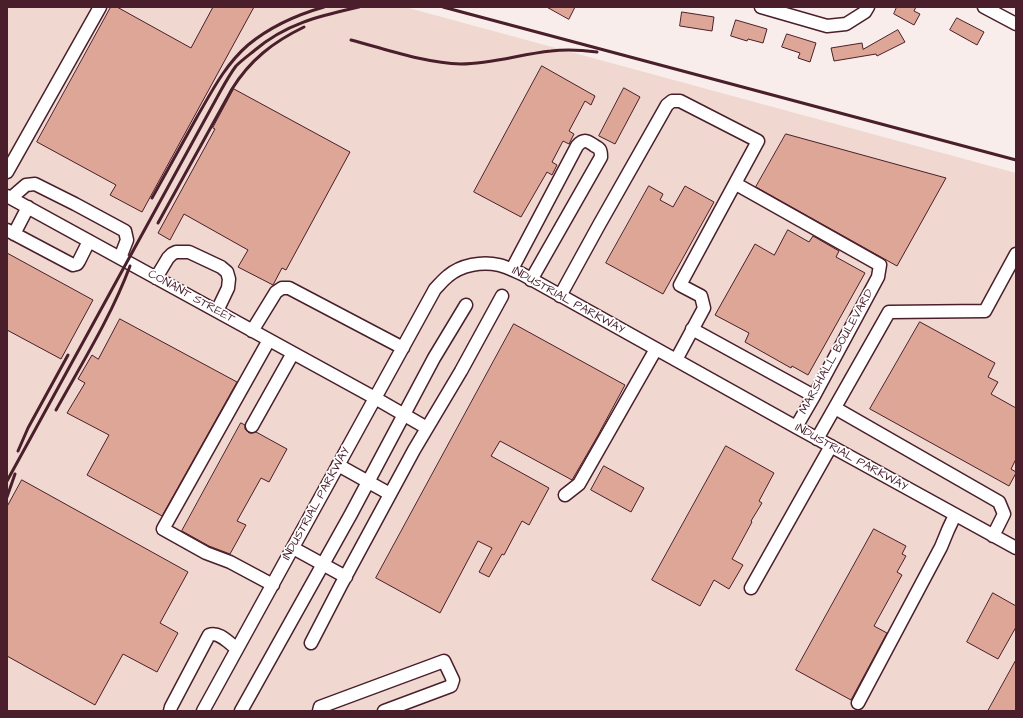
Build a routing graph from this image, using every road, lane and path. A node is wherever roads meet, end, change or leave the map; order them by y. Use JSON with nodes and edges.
{"nodes":[{"id":1,"x":100,"y":7,"type":"edge"},
{"id":2,"x":761,"y":7,"type":"edge"},
{"id":3,"x":868,"y":7,"type":"edge"},
{"id":4,"x":984,"y":7,"type":"edge"},
{"id":5,"x":1015,"y":22,"type":"edge"},
{"id":6,"x":7,"y":172,"type":"edge"},
{"id":7,"x":736,"y":184,"type":"junction"},
{"id":8,"x":9,"y":197,"type":"edge"},
{"id":9,"x":28,"y":207,"type":"junction"},
{"id":10,"x":11,"y":232,"type":"edge"},
{"id":11,"x":89,"y":241,"type":"junction"},
{"id":12,"x":1016,"y":254,"type":"edge"},
{"id":13,"x":120,"y":258,"type":"junction"},
{"id":14,"x":512,"y":269,"type":"junction"},
{"id":15,"x":156,"y":278,"type":"junction"},
{"id":16,"x":531,"y":280,"type":"junction"},
{"id":17,"x":502,"y":296,"type":"dead end"},
{"id":18,"x":560,"y":296,"type":"junction"},
{"id":19,"x":466,"y":305,"type":"dead end"},
{"id":20,"x":217,"y":311,"type":"junction"},
{"id":21,"x":692,"y":329,"type":"junction"},
{"id":22,"x":252,"y":330,"type":"junction"},
{"id":23,"x":268,"y":340,"type":"junction"},
{"id":24,"x":403,"y":348,"type":"junction"},
{"id":25,"x":656,"y":349,"type":"junction"},
{"id":26,"x":293,"y":353,"type":"junction"},
{"id":27,"x":676,"y":360,"type":"junction"},
{"id":28,"x":814,"y":396,"type":"junction"},
{"id":29,"x":375,"y":398,"type":"junction"},
{"id":30,"x":835,"y":408,"type":"junction"},
{"id":31,"x":403,"y":415,"type":"junction"},
{"id":32,"x":252,"y":426,"type":"dead end"},
{"id":33,"x":796,"y":427,"type":"junction"},
{"id":34,"x":427,"y":428,"type":"junction"},
{"id":35,"x":817,"y":438,"type":"junction"},
{"id":36,"x":831,"y":446,"type":"junction"},
{"id":37,"x":338,"y":465,"type":"junction"},
{"id":38,"x":368,"y":481,"type":"junction"},
{"id":39,"x":390,"y":494,"type":"junction"},
{"id":40,"x":565,"y":495,"type":"dead end"},
{"id":41,"x":955,"y":515,"type":"junction"},
{"id":42,"x":993,"y":536,"type":"junction"},
{"id":43,"x":293,"y":548,"type":"junction"},
{"id":44,"x":1016,"y":548,"type":"edge"},
{"id":45,"x":323,"y":564,"type":"junction"},
{"id":46,"x":346,"y":576,"type":"junction"},
{"id":47,"x":273,"y":585,"type":"junction"},
{"id":48,"x":751,"y":588,"type":"dead end"},
{"id":49,"x":311,"y":643,"type":"dead end"},
{"id":50,"x":237,"y":649,"type":"junction"},
{"id":51,"x":858,"y":702,"type":"dead end"},
{"id":52,"x":170,"y":709,"type":"edge"},
{"id":53,"x":203,"y":711,"type":"edge"},
{"id":54,"x":241,"y":711,"type":"edge"},
{"id":55,"x":319,"y":711,"type":"edge"},
{"id":56,"x":384,"y":711,"type":"edge"}],
"edges":[{"from":1,"to":6,"type":"street"},
{"from":2,"to":3,"type":"street"},
{"from":4,"to":5,"type":"street"},
{"from":7,"to":18,"type":"street"},
{"from":7,"to":21,"type":"street"},
{"from":7,"to":28,"type":"street","name":"MARSHALL BOULEVARD"},
{"from":8,"to":9,"type":"street","name":"CONANT STREET"},
{"from":8,"to":13,"type":"street"},
{"from":9,"to":10,"type":"street"},
{"from":9,"to":11,"type":"street","name":"CONANT STREET"},
{"from":10,"to":11,"type":"street"},
{"from":11,"to":13,"type":"street","name":"CONANT STREET"},
{"from":12,"to":30,"type":"street"},
{"from":13,"to":15,"type":"street","name":"CONANT STREET"},
{"from":14,"to":16,"type":"street","name":"INDUSTRIAL PARKWAY"},
{"from":14,"to":16,"type":"street"},
{"from":14,"to":24,"type":"street","name":"INDUSTRIAL PARKWAY"},
{"from":15,"to":20,"type":"street","name":"CONANT STREET"},
{"from":15,"to":20,"type":"street"},
{"from":16,"to":18,"type":"street","name":"INDUSTRIAL PARKWAY"},
{"from":17,"to":34,"type":"street"},
{"from":18,"to":25,"type":"street","name":"INDUSTRIAL PARKWAY"},
{"from":19,"to":31,"type":"street"},
{"from":20,"to":22,"type":"street","name":"CONANT STREET"},
{"from":21,"to":27,"type":"street"},
{"from":21,"to":28,"type":"street"},
{"from":22,"to":23,"type":"street","name":"CONANT STREET"},
{"from":22,"to":24,"type":"street"},
{"from":23,"to":26,"type":"street","name":"CONANT STREET"},
{"from":23,"to":47,"type":"street"},
{"from":24,"to":29,"type":"street","name":"INDUSTRIAL PARKWAY"},
{"from":25,"to":27,"type":"street","name":"INDUSTRIAL PARKWAY"},
{"from":25,"to":40,"type":"street"},
{"from":26,"to":29,"type":"street","name":"CONANT STREET"},
{"from":26,"to":32,"type":"street"},
{"from":27,"to":33,"type":"street","name":"INDUSTRIAL PARKWAY"},
{"from":28,"to":33,"type":"street","name":"MARSHALL BOULEVARD"},
{"from":29,"to":31,"type":"street","name":"CONANT STREET"},
{"from":29,"to":37,"type":"street","name":"INDUSTRIAL PARKWAY"},
{"from":30,"to":35,"type":"street"},
{"from":30,"to":42,"type":"street"},
{"from":31,"to":34,"type":"street","name":"CONANT STREET"},
{"from":31,"to":38,"type":"street"},
{"from":33,"to":35,"type":"street","name":"INDUSTRIAL PARKWAY"},
{"from":34,"to":39,"type":"street"},
{"from":35,"to":36,"type":"street","name":"INDUSTRIAL PARKWAY"},
{"from":36,"to":41,"type":"street","name":"INDUSTRIAL PARKWAY"},
{"from":36,"to":48,"type":"street"},
{"from":37,"to":38,"type":"street"},
{"from":37,"to":43,"type":"street","name":"INDUSTRIAL PARKWAY"},
{"from":38,"to":39,"type":"street"},
{"from":38,"to":45,"type":"street"},
{"from":39,"to":46,"type":"street"},
{"from":41,"to":42,"type":"street","name":"INDUSTRIAL PARKWAY"},
{"from":41,"to":51,"type":"street"},
{"from":42,"to":44,"type":"street","name":"INDUSTRIAL PARKWAY"},
{"from":43,"to":45,"type":"street"},
{"from":43,"to":47,"type":"street","name":"INDUSTRIAL PARKWAY"},
{"from":45,"to":46,"type":"street"},
{"from":45,"to":54,"type":"street"},
{"from":46,"to":49,"type":"street"},
{"from":47,"to":50,"type":"street","name":"INDUSTRIAL PARKWAY"},
{"from":50,"to":52,"type":"street"},
{"from":50,"to":53,"type":"street","name":"INDUSTRIAL PARKWAY"},
{"from":55,"to":56,"type":"street"}]}
